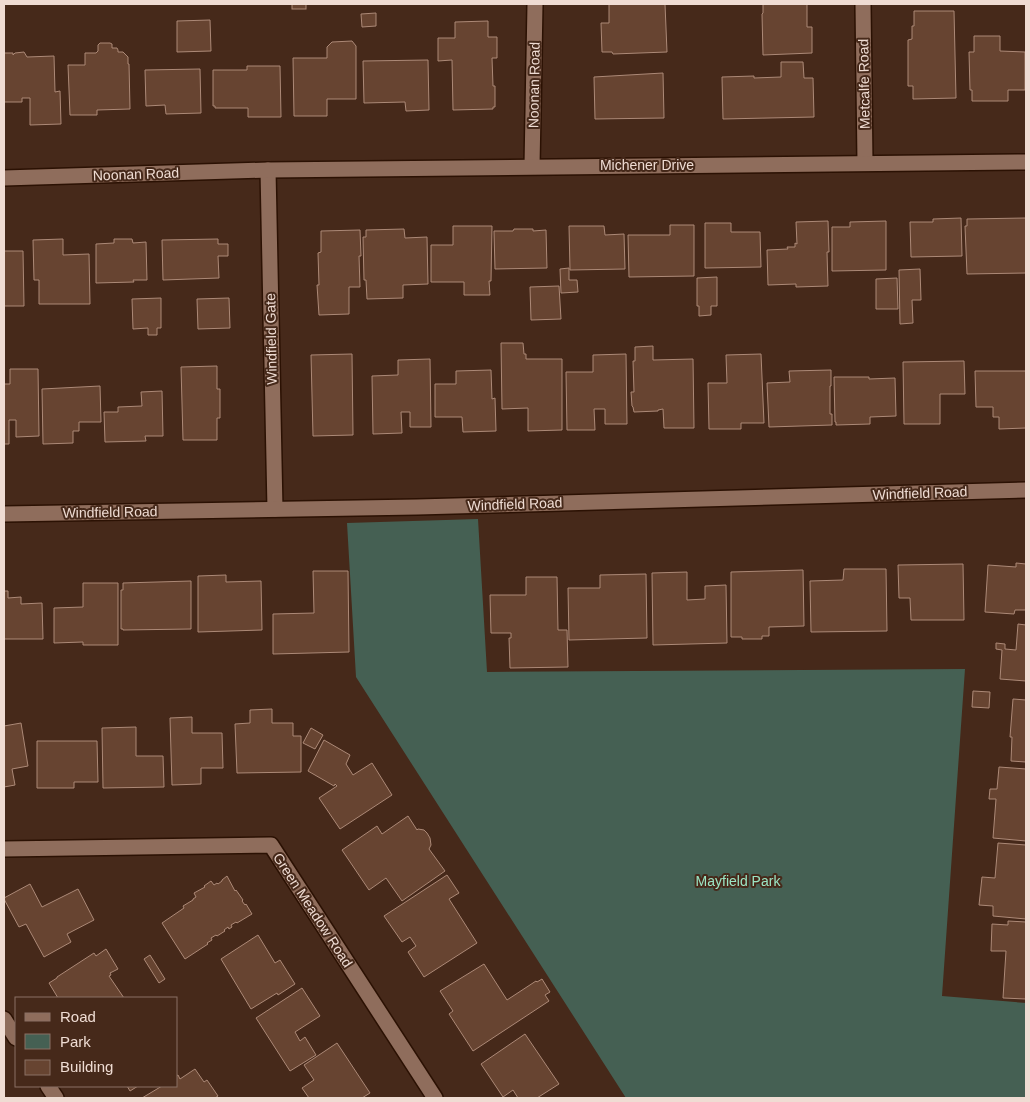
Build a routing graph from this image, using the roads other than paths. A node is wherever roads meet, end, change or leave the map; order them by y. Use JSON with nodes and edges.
{"nodes":[{"id":1,"x":535,"y":4,"type":"edge"},
{"id":2,"x":863,"y":4,"type":"edge"},
{"id":3,"x":1026,"y":162,"type":"edge"},
{"id":4,"x":865,"y":164,"type":"junction"},
{"id":5,"x":532,"y":166,"type":"junction"},
{"id":6,"x":268,"y":170,"type":"junction"},
{"id":7,"x":4,"y":178,"type":"edge"},
{"id":8,"x":1026,"y":490,"type":"edge"},
{"id":9,"x":275,"y":510,"type":"junction"},
{"id":10,"x":4,"y":514,"type":"edge"},
{"id":11,"x":4,"y":849,"type":"edge"},
{"id":12,"x":4,"y":1019,"type":"edge"},
{"id":13,"x":15,"y":1036,"type":"edge"},
{"id":14,"x":49,"y":1087,"type":"edge"},
{"id":15,"x":56,"y":1098,"type":"edge"},
{"id":16,"x":435,"y":1098,"type":"edge"}],
"edges":[{"from":1,"to":5,"type":"street","name":"Noonan Road"},
{"from":2,"to":4,"type":"street","name":"Metcalfe Road"},
{"from":3,"to":4,"type":"street","name":"Michener Drive"},
{"from":4,"to":5,"type":"street","name":"Michener Drive"},
{"from":5,"to":6,"type":"street","name":"Michener Drive"},
{"from":6,"to":7,"type":"street","name":"Noonan Road"},
{"from":6,"to":9,"type":"street","name":"Windfield Gate"},
{"from":8,"to":9,"type":"street","name":"Windfield Road"},
{"from":9,"to":10,"type":"street","name":"Windfield Road"},
{"from":11,"to":16,"type":"street","name":"Green Meadow Road"},
{"from":12,"to":13,"type":"street"},
{"from":14,"to":15,"type":"street"}]}
